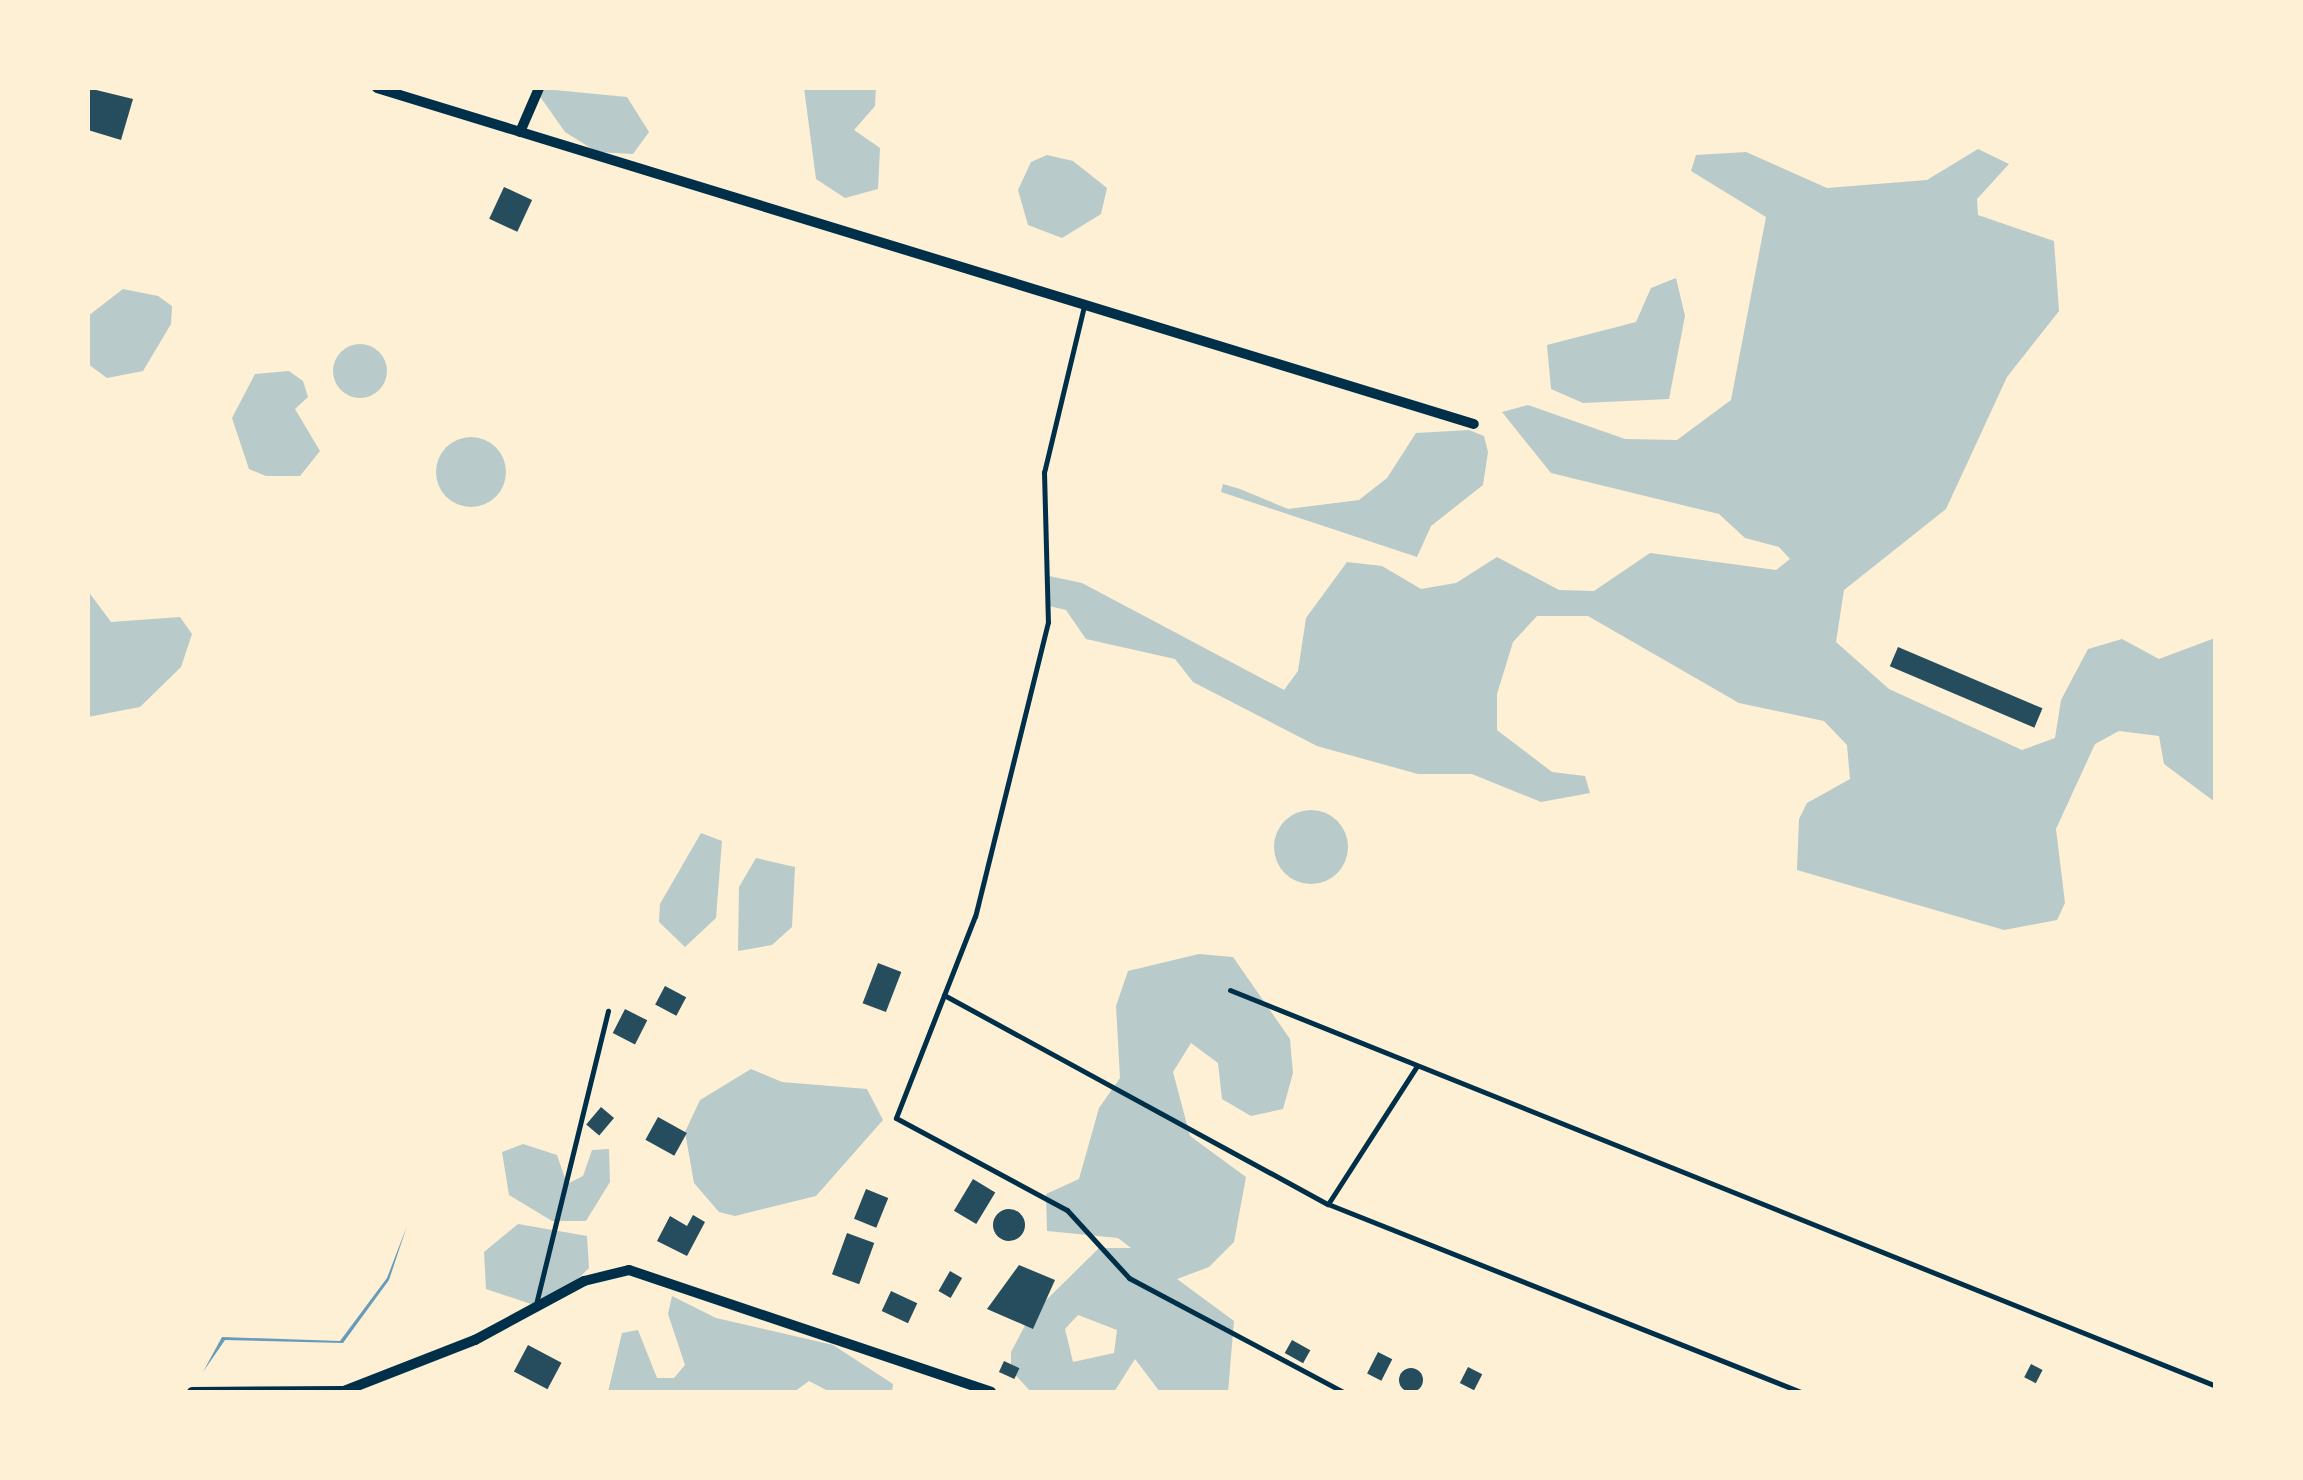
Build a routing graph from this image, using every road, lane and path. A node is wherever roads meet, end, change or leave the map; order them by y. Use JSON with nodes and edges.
{"nodes":[{"id":1,"x":376,"y":88,"type":"edge"},
{"id":2,"x":539,"y":88,"type":"edge"},
{"id":3,"x":520,"y":132,"type":"junction"},
{"id":4,"x":1084,"y":306,"type":"junction"},
{"id":5,"x":1474,"y":424,"type":"dead end"},
{"id":6,"x":1230,"y":990,"type":"dead end"},
{"id":7,"x":944,"y":995,"type":"junction"},
{"id":8,"x":608,"y":1011,"type":"dead end"},
{"id":9,"x":1417,"y":1066,"type":"junction"},
{"id":10,"x":1328,"y":1204,"type":"junction"},
{"id":11,"x":536,"y":1307,"type":"junction"},
{"id":12,"x":2216,"y":1386,"type":"edge"},
{"id":13,"x":258,"y":1391,"type":"edge"},
{"id":14,"x":192,"y":1392,"type":"edge"},
{"id":15,"x":991,"y":1392,"type":"edge"},
{"id":16,"x":1343,"y":1392,"type":"edge"},
{"id":17,"x":1801,"y":1392,"type":"edge"}],
"edges":[{"from":1,"to":3,"type":"street"},
{"from":2,"to":3,"type":"street"},
{"from":3,"to":4,"type":"street"},
{"from":4,"to":5,"type":"street"},
{"from":4,"to":7,"type":"lane"},
{"from":6,"to":9,"type":"lane"},
{"from":7,"to":10,"type":"lane"},
{"from":7,"to":16,"type":"lane"},
{"from":8,"to":11,"type":"lane"},
{"from":9,"to":10,"type":"lane"},
{"from":9,"to":12,"type":"lane"},
{"from":10,"to":17,"type":"lane"},
{"from":11,"to":13,"type":"street"},
{"from":11,"to":15,"type":"street"},
{"from":13,"to":14,"type":"street"}]}
